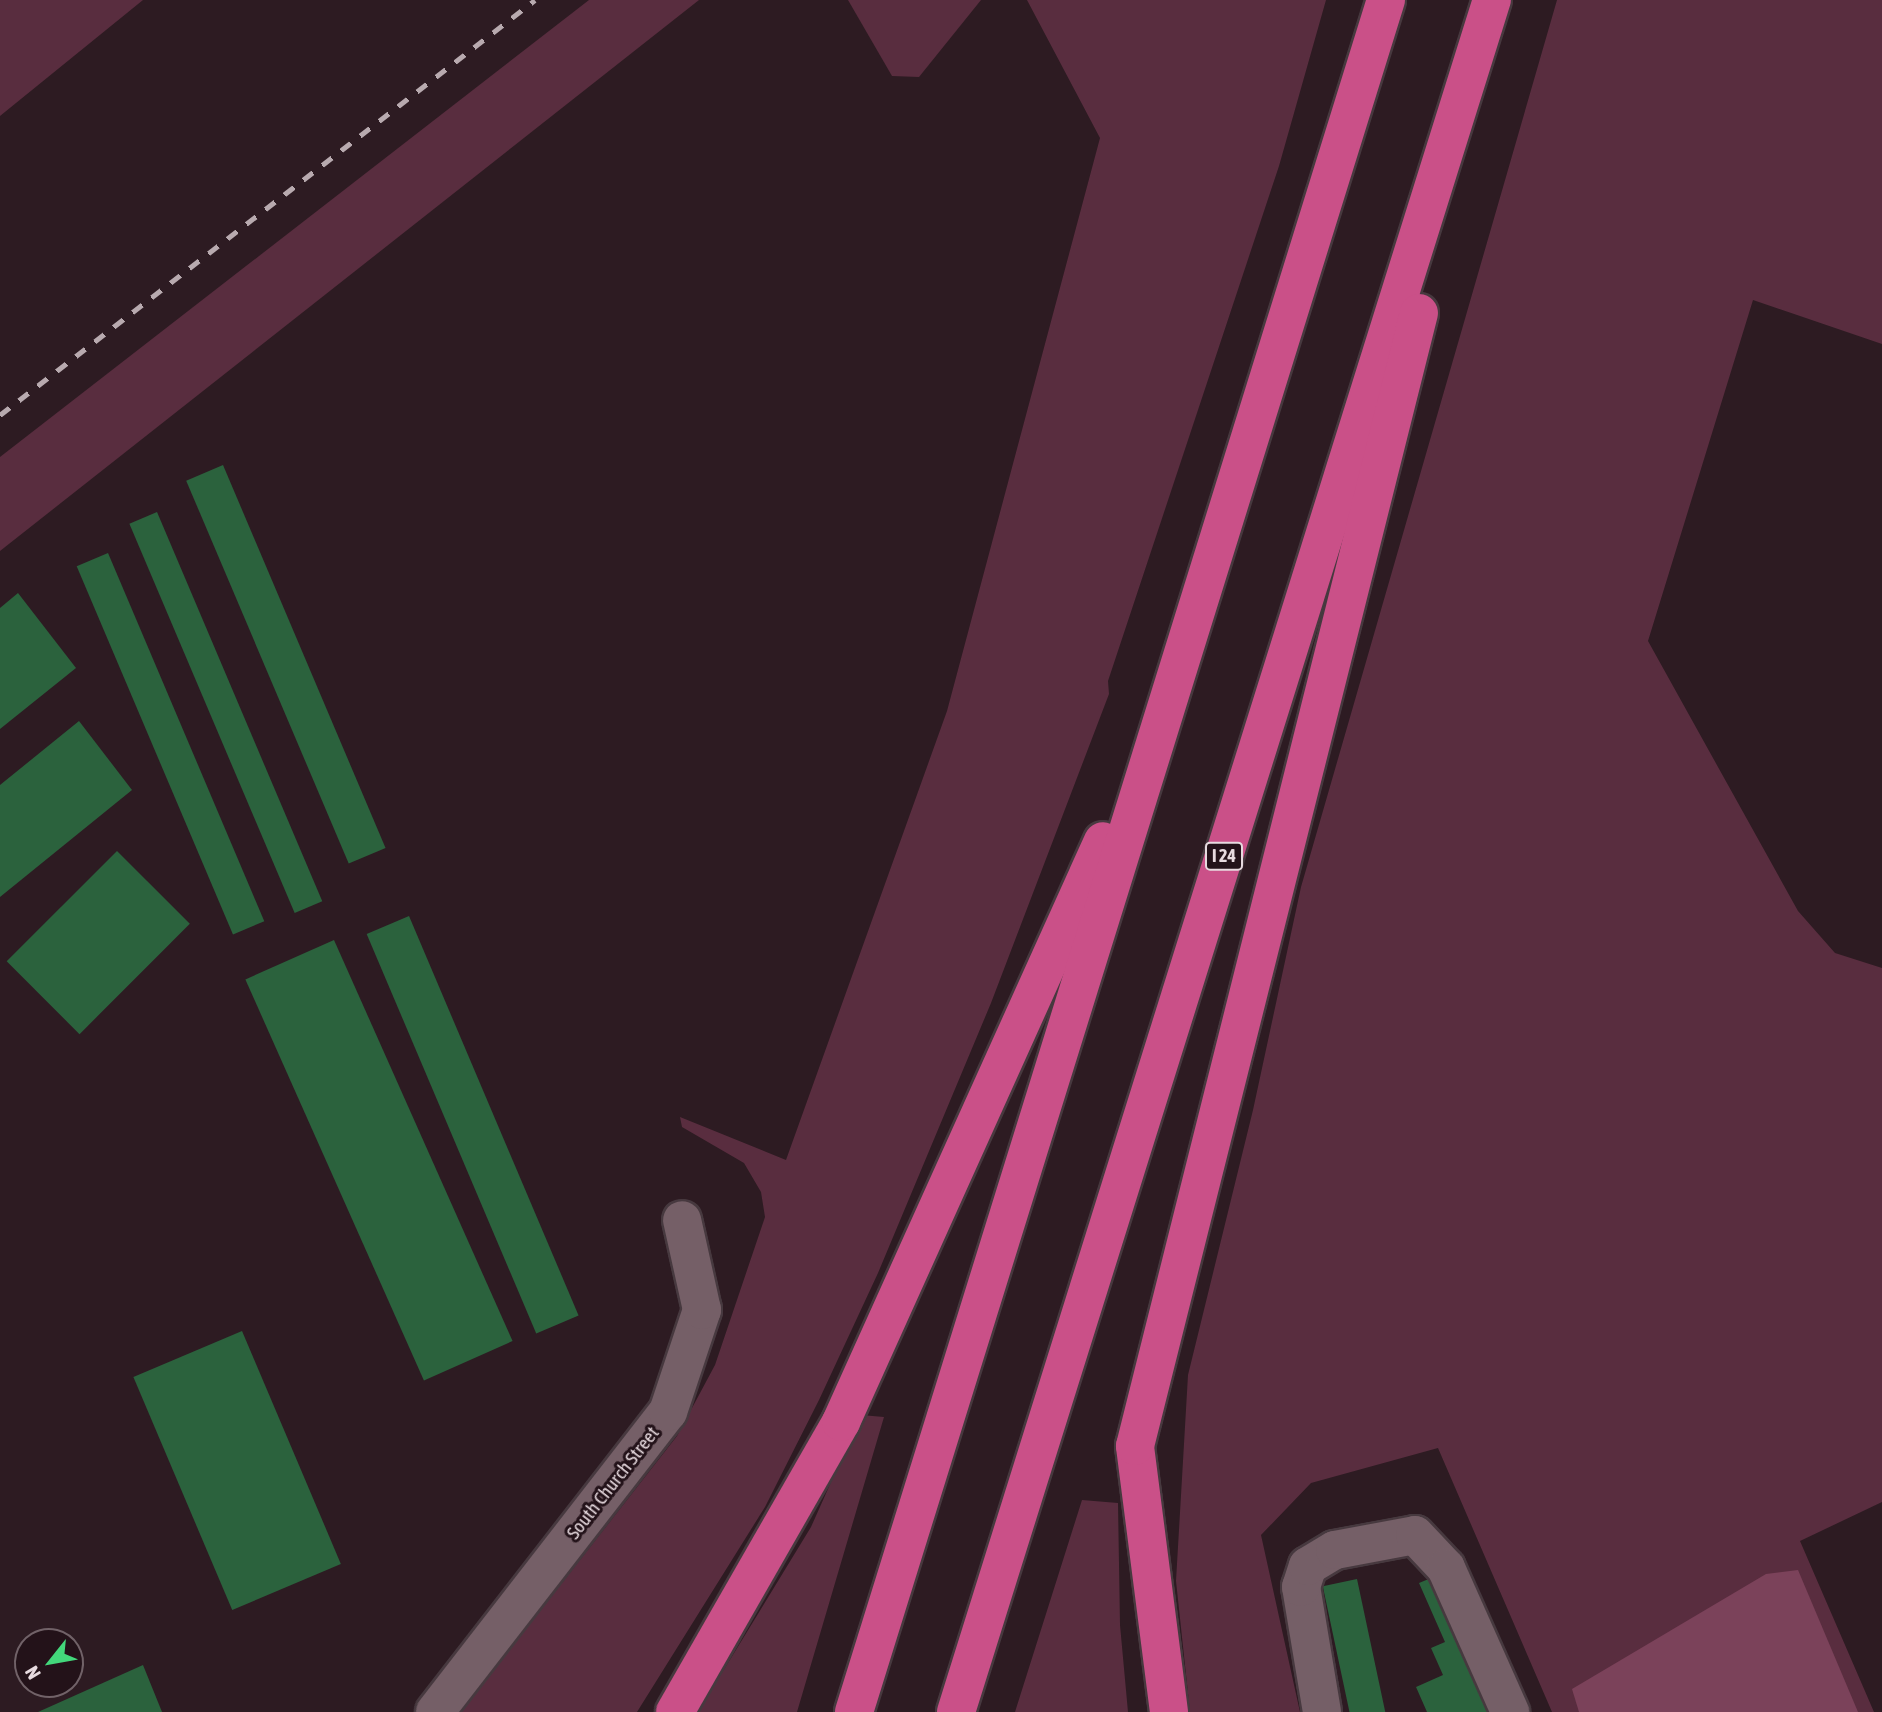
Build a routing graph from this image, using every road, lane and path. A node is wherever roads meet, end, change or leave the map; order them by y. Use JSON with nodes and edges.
{"nodes":[{"id":1,"x":1386,"y":0,"type":"edge"},
{"id":2,"x":1492,"y":0,"type":"edge"},
{"id":3,"x":1497,"y":0,"type":"edge"},
{"id":4,"x":1173,"y":686,"type":"junction"},
{"id":5,"x":682,"y":1220,"type":"dead end"},
{"id":6,"x":435,"y":1712,"type":"edge"},
{"id":7,"x":675,"y":1712,"type":"edge"},
{"id":8,"x":854,"y":1712,"type":"edge"},
{"id":9,"x":956,"y":1712,"type":"edge"},
{"id":10,"x":1169,"y":1712,"type":"edge"},
{"id":11,"x":1322,"y":1712,"type":"edge"},
{"id":12,"x":1510,"y":1712,"type":"edge"}],
"edges":[{"from":1,"to":4,"type":"highway"},
{"from":2,"to":9,"type":"highway","number":"I 24"},
{"from":3,"to":10,"type":"highway"},
{"from":4,"to":7,"type":"highway"},
{"from":4,"to":8,"type":"highway"},
{"from":5,"to":6,"type":"street","name":"South Church Street"},
{"from":11,"to":12,"type":"street"}]}
